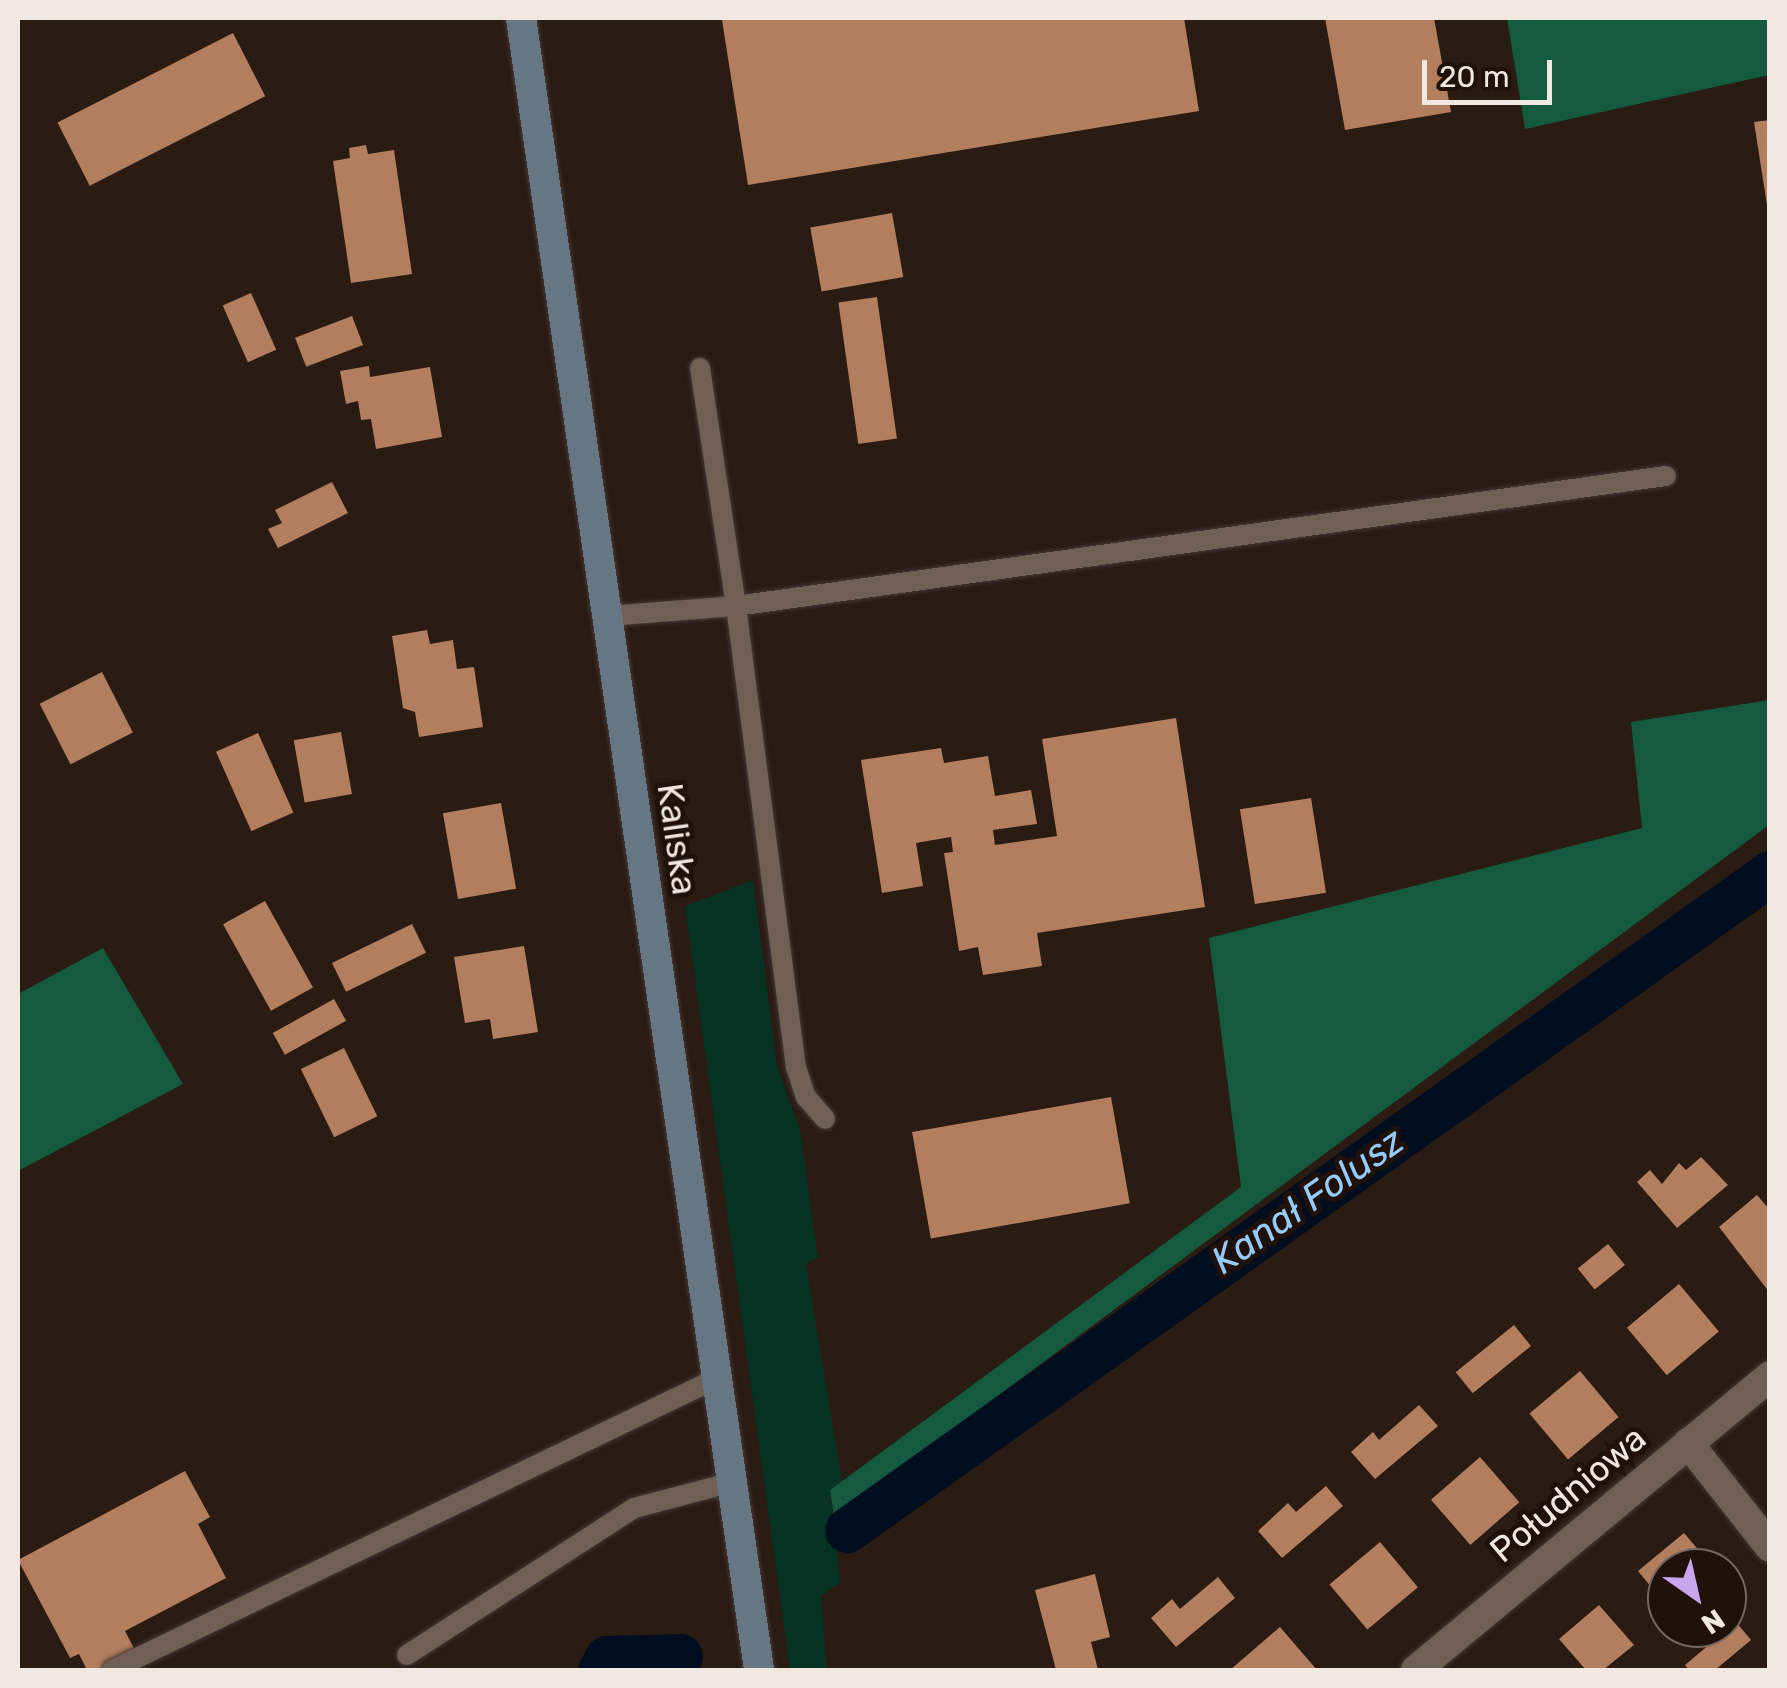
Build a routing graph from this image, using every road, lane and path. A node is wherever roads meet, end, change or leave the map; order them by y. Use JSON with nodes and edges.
{"nodes":[{"id":1,"x":521,"y":18,"type":"edge"},
{"id":2,"x":700,"y":368,"type":"dead end"},
{"id":3,"x":1666,"y":476,"type":"dead end"},
{"id":4,"x":736,"y":606,"type":"junction"},
{"id":5,"x":608,"y":616,"type":"junction"},
{"id":6,"x":826,"y":1119,"type":"dead end"},
{"id":7,"x":1770,"y":1376,"type":"edge"},
{"id":8,"x":717,"y":1378,"type":"junction"},
{"id":9,"x":1688,"y":1443,"type":"junction"},
{"id":10,"x":732,"y":1482,"type":"junction"},
{"id":11,"x":1770,"y":1547,"type":"edge"},
{"id":12,"x":407,"y":1655,"type":"dead end"},
{"id":13,"x":112,"y":1670,"type":"edge"},
{"id":14,"x":759,"y":1670,"type":"edge"},
{"id":15,"x":1416,"y":1670,"type":"edge"}],
"edges":[{"from":1,"to":5,"type":"main road","name":"Kaliska"},
{"from":2,"to":4,"type":"lane"},
{"from":3,"to":4,"type":"lane"},
{"from":4,"to":5,"type":"lane"},
{"from":4,"to":6,"type":"lane"},
{"from":5,"to":8,"type":"main road","name":"Kaliska"},
{"from":7,"to":9,"type":"street","name":"Południowa"},
{"from":8,"to":10,"type":"main road","name":"Kaliska"},
{"from":8,"to":13,"type":"lane"},
{"from":9,"to":11,"type":"street"},
{"from":9,"to":15,"type":"street","name":"Południowa"},
{"from":10,"to":12,"type":"lane"},
{"from":10,"to":14,"type":"main road","name":"Kaliska"}]}
